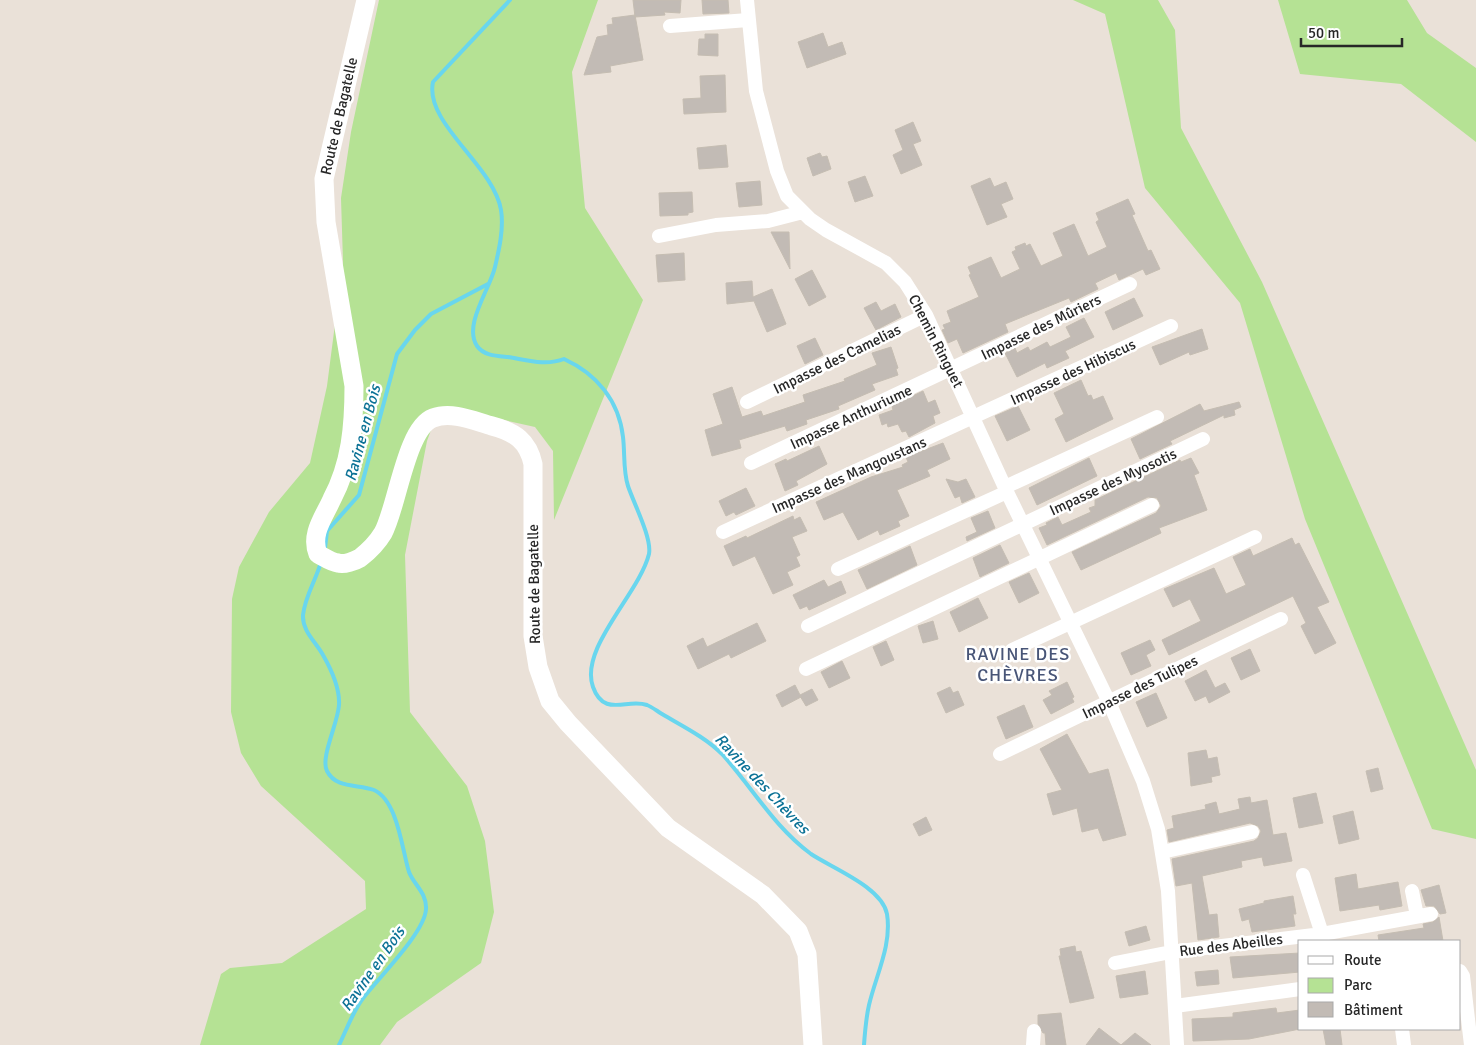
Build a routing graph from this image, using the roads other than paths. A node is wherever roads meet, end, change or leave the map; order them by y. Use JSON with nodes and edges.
{"nodes":[{"id":1,"x":366,"y":0,"type":"edge"},
{"id":2,"x":747,"y":0,"type":"edge"},
{"id":3,"x":748,"y":20,"type":"junction"},
{"id":4,"x":670,"y":26,"type":"dead end"},
{"id":5,"x":803,"y":212,"type":"junction"},
{"id":6,"x":659,"y":236,"type":"dead end"},
{"id":7,"x":1130,"y":284,"type":"dead end"},
{"id":8,"x":926,"y":315,"type":"junction"},
{"id":9,"x":1171,"y":326,"type":"dead end"},
{"id":10,"x":952,"y":370,"type":"junction"},
{"id":11,"x":747,"y":402,"type":"dead end"},
{"id":12,"x":1157,"y":417,"type":"dead end"},
{"id":13,"x":974,"y":418,"type":"junction"},
{"id":14,"x":1204,"y":439,"type":"dead end"},
{"id":15,"x":750,"y":463,"type":"dead end"},
{"id":16,"x":1006,"y":490,"type":"junction"},
{"id":17,"x":1152,"y":505,"type":"dead end"},
{"id":18,"x":1022,"y":525,"type":"junction"},
{"id":19,"x":724,"y":532,"type":"dead end"},
{"id":20,"x":1255,"y":536,"type":"dead end"},
{"id":21,"x":1039,"y":559,"type":"junction"},
{"id":22,"x":838,"y":569,"type":"dead end"},
{"id":23,"x":1280,"y":618,"type":"dead end"},
{"id":24,"x":1070,"y":623,"type":"junction"},
{"id":25,"x":808,"y":626,"type":"dead end"},
{"id":26,"x":1012,"y":650,"type":"dead end"},
{"id":27,"x":806,"y":669,"type":"dead end"},
{"id":28,"x":1109,"y":702,"type":"junction"},
{"id":29,"x":1000,"y":754,"type":"dead end"},
{"id":30,"x":1252,"y":832,"type":"dead end"},
{"id":31,"x":1162,"y":852,"type":"junction"},
{"id":32,"x":1303,"y":875,"type":"dead end"},
{"id":33,"x":1412,"y":891,"type":"dead end"},
{"id":34,"x":1431,"y":914,"type":"dead end"},
{"id":35,"x":1416,"y":916,"type":"junction"},
{"id":36,"x":1322,"y":934,"type":"junction"},
{"id":37,"x":1170,"y":952,"type":"junction"},
{"id":38,"x":1115,"y":963,"type":"dead end"},
{"id":39,"x":1461,"y":973,"type":"edge"},
{"id":40,"x":1298,"y":989,"type":"edge"},
{"id":41,"x":1175,"y":1006,"type":"junction"},
{"id":42,"x":1402,"y":1030,"type":"edge"},
{"id":43,"x":813,"y":1045,"type":"edge"},
{"id":44,"x":1177,"y":1045,"type":"edge"},
{"id":45,"x":1404,"y":1045,"type":"edge"},
{"id":46,"x":1471,"y":1045,"type":"edge"}],
"edges":[{"from":1,"to":43,"type":"main road","name":"Route de Bagatelle"},
{"from":2,"to":3,"type":"street","name":"Chemin Ringuet"},
{"from":3,"to":4,"type":"street"},
{"from":3,"to":5,"type":"street","name":"Chemin Ringuet"},
{"from":5,"to":6,"type":"street"},
{"from":5,"to":8,"type":"street","name":"Chemin Ringuet"},
{"from":7,"to":10,"type":"street","name":"Impasse des Mûriers"},
{"from":8,"to":10,"type":"street","name":"Chemin Ringuet"},
{"from":8,"to":11,"type":"street","name":"Impasse des Camelias"},
{"from":9,"to":13,"type":"street","name":"Impasse des Hibiscus"},
{"from":10,"to":13,"type":"street","name":"Chemin Ringuet"},
{"from":10,"to":15,"type":"street","name":"Impasse Anthuriume"},
{"from":12,"to":16,"type":"street"},
{"from":13,"to":16,"type":"street","name":"Chemin Ringuet"},
{"from":13,"to":19,"type":"street","name":"Impasse des Mangoustans"},
{"from":14,"to":18,"type":"street","name":"Impasse des Myosotis"},
{"from":16,"to":18,"type":"street","name":"Chemin Ringuet"},
{"from":16,"to":22,"type":"street"},
{"from":17,"to":21,"type":"street"},
{"from":18,"to":21,"type":"street","name":"Chemin Ringuet"},
{"from":18,"to":25,"type":"street"},
{"from":20,"to":24,"type":"street"},
{"from":21,"to":24,"type":"street","name":"Chemin Ringuet"},
{"from":21,"to":27,"type":"street"},
{"from":23,"to":28,"type":"street","name":"Impasse des Tulipes"},
{"from":24,"to":26,"type":"street"},
{"from":24,"to":28,"type":"street","name":"Chemin Ringuet"},
{"from":28,"to":29,"type":"street","name":"Impasse des Tulipes"},
{"from":28,"to":31,"type":"street","name":"Chemin Ringuet"},
{"from":30,"to":31,"type":"street"},
{"from":31,"to":37,"type":"street","name":"Chemin Ringuet"},
{"from":32,"to":36,"type":"street"},
{"from":33,"to":35,"type":"street"},
{"from":34,"to":35,"type":"street","name":"Rue des Abeilles"},
{"from":35,"to":36,"type":"street","name":"Rue des Abeilles"},
{"from":36,"to":37,"type":"street","name":"Rue des Abeilles"},
{"from":37,"to":38,"type":"street"},
{"from":37,"to":41,"type":"street","name":"Chemin Ringuet"},
{"from":39,"to":46,"type":"street"},
{"from":40,"to":41,"type":"street"},
{"from":41,"to":44,"type":"street","name":"Chemin Ringuet"},
{"from":42,"to":45,"type":"street"}]}
